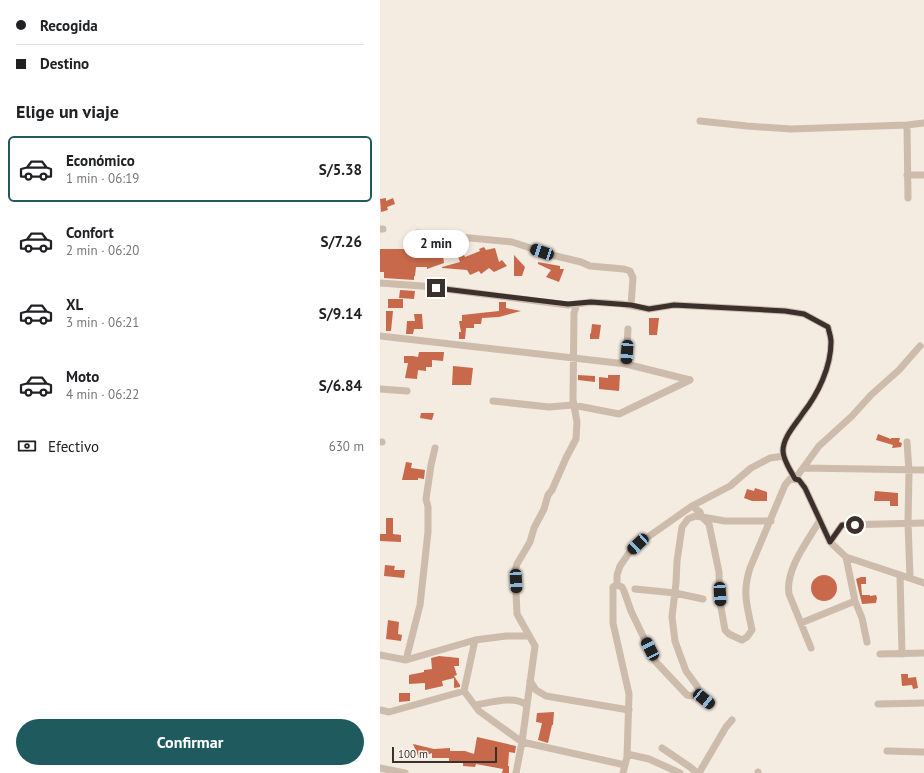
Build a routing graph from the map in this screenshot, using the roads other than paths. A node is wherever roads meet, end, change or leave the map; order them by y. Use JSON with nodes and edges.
{"nodes":[{"id":1,"x":700,"y":121,"type":"dead end"},
{"id":2,"x":924,"y":123,"type":"edge"},
{"id":3,"x":907,"y":125,"type":"junction"},
{"id":4,"x":907,"y":175,"type":"junction"},
{"id":5,"x":924,"y":175,"type":"edge"},
{"id":6,"x":908,"y":198,"type":"dead end"},
{"id":7,"x":417,"y":233,"type":"dead end"},
{"id":8,"x":380,"y":283,"type":"edge"},
{"id":9,"x":577,"y":304,"type":"junction"},
{"id":10,"x":631,"y":305,"type":"junction"},
{"id":11,"x":628,"y":329,"type":"dead end"},
{"id":12,"x":380,"y":336,"type":"edge"},
{"id":13,"x":920,"y":346,"type":"dead end"},
{"id":14,"x":574,"y":358,"type":"junction"},
{"id":15,"x":626,"y":364,"type":"junction"},
{"id":16,"x":380,"y":389,"type":"edge"},
{"id":17,"x":407,"y":392,"type":"dead end"},
{"id":18,"x":493,"y":401,"type":"dead end"},
{"id":19,"x":573,"y":405,"type":"junction"},
{"id":20,"x":907,"y":442,"type":"dead end"},
{"id":21,"x":435,"y":448,"type":"dead end"},
{"id":22,"x":784,"y":456,"type":"junction"},
{"id":23,"x":803,"y":468,"type":"junction"},
{"id":24,"x":924,"y":470,"type":"edge"},
{"id":25,"x":909,"y":471,"type":"junction"},
{"id":26,"x":795,"y":479,"type":"junction"},
{"id":27,"x":692,"y":506,"type":"junction"},
{"id":28,"x":702,"y":517,"type":"junction"},
{"id":29,"x":820,"y":520,"type":"junction"},
{"id":30,"x":771,"y":521,"type":"junction"},
{"id":31,"x":908,"y":523,"type":"junction"},
{"id":32,"x":924,"y":523,"type":"edge"},
{"id":33,"x":830,"y":542,"type":"junction"},
{"id":34,"x":846,"y":557,"type":"junction"},
{"id":35,"x":900,"y":574,"type":"junction"},
{"id":36,"x":910,"y":577,"type":"junction"},
{"id":37,"x":924,"y":582,"type":"edge"},
{"id":38,"x":617,"y":585,"type":"junction"},
{"id":39,"x":635,"y":589,"type":"dead end"},
{"id":40,"x":675,"y":593,"type":"junction"},
{"id":41,"x":703,"y":599,"type":"dead end"},
{"id":42,"x":856,"y":601,"type":"junction"},
{"id":43,"x":801,"y":622,"type":"junction"},
{"id":44,"x":528,"y":636,"type":"junction"},
{"id":45,"x":475,"y":640,"type":"junction"},
{"id":46,"x":867,"y":642,"type":"dead end"},
{"id":47,"x":811,"y":648,"type":"dead end"},
{"id":48,"x":924,"y":653,"type":"edge"},
{"id":49,"x":880,"y":654,"type":"dead end"},
{"id":50,"x":902,"y":654,"type":"junction"},
{"id":51,"x":380,"y":655,"type":"edge"},
{"id":52,"x":406,"y":660,"type":"junction"},
{"id":53,"x":530,"y":681,"type":"junction"},
{"id":54,"x":464,"y":692,"type":"junction"},
{"id":55,"x":698,"y":694,"type":"junction"},
{"id":56,"x":924,"y":703,"type":"edge"},
{"id":57,"x":710,"y":704,"type":"dead end"},
{"id":58,"x":878,"y":704,"type":"dead end"},
{"id":59,"x":475,"y":705,"type":"junction"},
{"id":60,"x":526,"y":705,"type":"junction"},
{"id":61,"x":380,"y":710,"type":"edge"},
{"id":62,"x":629,"y":710,"type":"junction"},
{"id":63,"x":732,"y":720,"type":"dead end"},
{"id":64,"x":522,"y":742,"type":"junction"},
{"id":65,"x":662,"y":748,"type":"dead end"},
{"id":66,"x":887,"y":752,"type":"dead end"},
{"id":67,"x":924,"y":752,"type":"edge"},
{"id":68,"x":627,"y":754,"type":"junction"},
{"id":69,"x":625,"y":765,"type":"junction"},
{"id":70,"x":380,"y":768,"type":"edge"},
{"id":71,"x":393,"y":772,"type":"edge"},
{"id":72,"x":404,"y":773,"type":"edge"},
{"id":73,"x":516,"y":773,"type":"edge"},
{"id":74,"x":623,"y":773,"type":"edge"},
{"id":75,"x":680,"y":773,"type":"edge"},
{"id":76,"x":698,"y":773,"type":"edge"}],
"edges":[{"from":1,"to":3,"type":"street"},
{"from":2,"to":3,"type":"street"},
{"from":3,"to":4,"type":"street"},
{"from":4,"to":5,"type":"street"},
{"from":4,"to":6,"type":"street"},
{"from":7,"to":10,"type":"street"},
{"from":8,"to":9,"type":"street"},
{"from":9,"to":10,"type":"street"},
{"from":9,"to":14,"type":"street"},
{"from":10,"to":22,"type":"street"},
{"from":11,"to":15,"type":"street"},
{"from":12,"to":14,"type":"street"},
{"from":13,"to":23,"type":"street"},
{"from":14,"to":15,"type":"street"},
{"from":14,"to":19,"type":"street"},
{"from":15,"to":19,"type":"street"},
{"from":16,"to":17,"type":"street"},
{"from":18,"to":19,"type":"street"},
{"from":19,"to":44,"type":"street"},
{"from":20,"to":25,"type":"street"},
{"from":21,"to":52,"type":"street"},
{"from":22,"to":26,"type":"street"},
{"from":22,"to":27,"type":"street"},
{"from":23,"to":25,"type":"street"},
{"from":23,"to":26,"type":"street"},
{"from":24,"to":25,"type":"street"},
{"from":25,"to":31,"type":"street"},
{"from":26,"to":29,"type":"street"},
{"from":26,"to":30,"type":"street"},
{"from":27,"to":28,"type":"street"},
{"from":27,"to":38,"type":"street"},
{"from":28,"to":30,"type":"street"},
{"from":28,"to":30,"type":"street"},
{"from":28,"to":40,"type":"street"},
{"from":29,"to":33,"type":"street"},
{"from":29,"to":43,"type":"street"},
{"from":31,"to":32,"type":"street"},
{"from":31,"to":33,"type":"street"},
{"from":31,"to":36,"type":"street"},
{"from":33,"to":34,"type":"street"},
{"from":34,"to":35,"type":"street"},
{"from":34,"to":42,"type":"street"},
{"from":35,"to":36,"type":"street"},
{"from":35,"to":50,"type":"street"},
{"from":36,"to":37,"type":"street"},
{"from":38,"to":55,"type":"street"},
{"from":38,"to":62,"type":"street"},
{"from":39,"to":40,"type":"street"},
{"from":40,"to":41,"type":"street"},
{"from":40,"to":55,"type":"street"},
{"from":42,"to":43,"type":"street"},
{"from":42,"to":46,"type":"street"},
{"from":43,"to":47,"type":"street"},
{"from":44,"to":45,"type":"street"},
{"from":44,"to":53,"type":"street"},
{"from":45,"to":52,"type":"street"},
{"from":45,"to":54,"type":"street"},
{"from":48,"to":50,"type":"street"},
{"from":49,"to":50,"type":"street"},
{"from":51,"to":52,"type":"street"},
{"from":53,"to":60,"type":"street"},
{"from":53,"to":62,"type":"street"},
{"from":54,"to":59,"type":"street"},
{"from":54,"to":61,"type":"street"},
{"from":55,"to":57,"type":"street"},
{"from":56,"to":58,"type":"street"},
{"from":59,"to":60,"type":"street"},
{"from":59,"to":64,"type":"street"},
{"from":60,"to":64,"type":"street"},
{"from":62,"to":68,"type":"street"},
{"from":63,"to":76,"type":"street"},
{"from":64,"to":69,"type":"street"},
{"from":64,"to":73,"type":"street"},
{"from":65,"to":76,"type":"street"},
{"from":66,"to":67,"type":"street"},
{"from":68,"to":69,"type":"street"},
{"from":68,"to":75,"type":"street"},
{"from":69,"to":74,"type":"street"},
{"from":70,"to":71,"type":"street"},
{"from":71,"to":72,"type":"street"}]}
